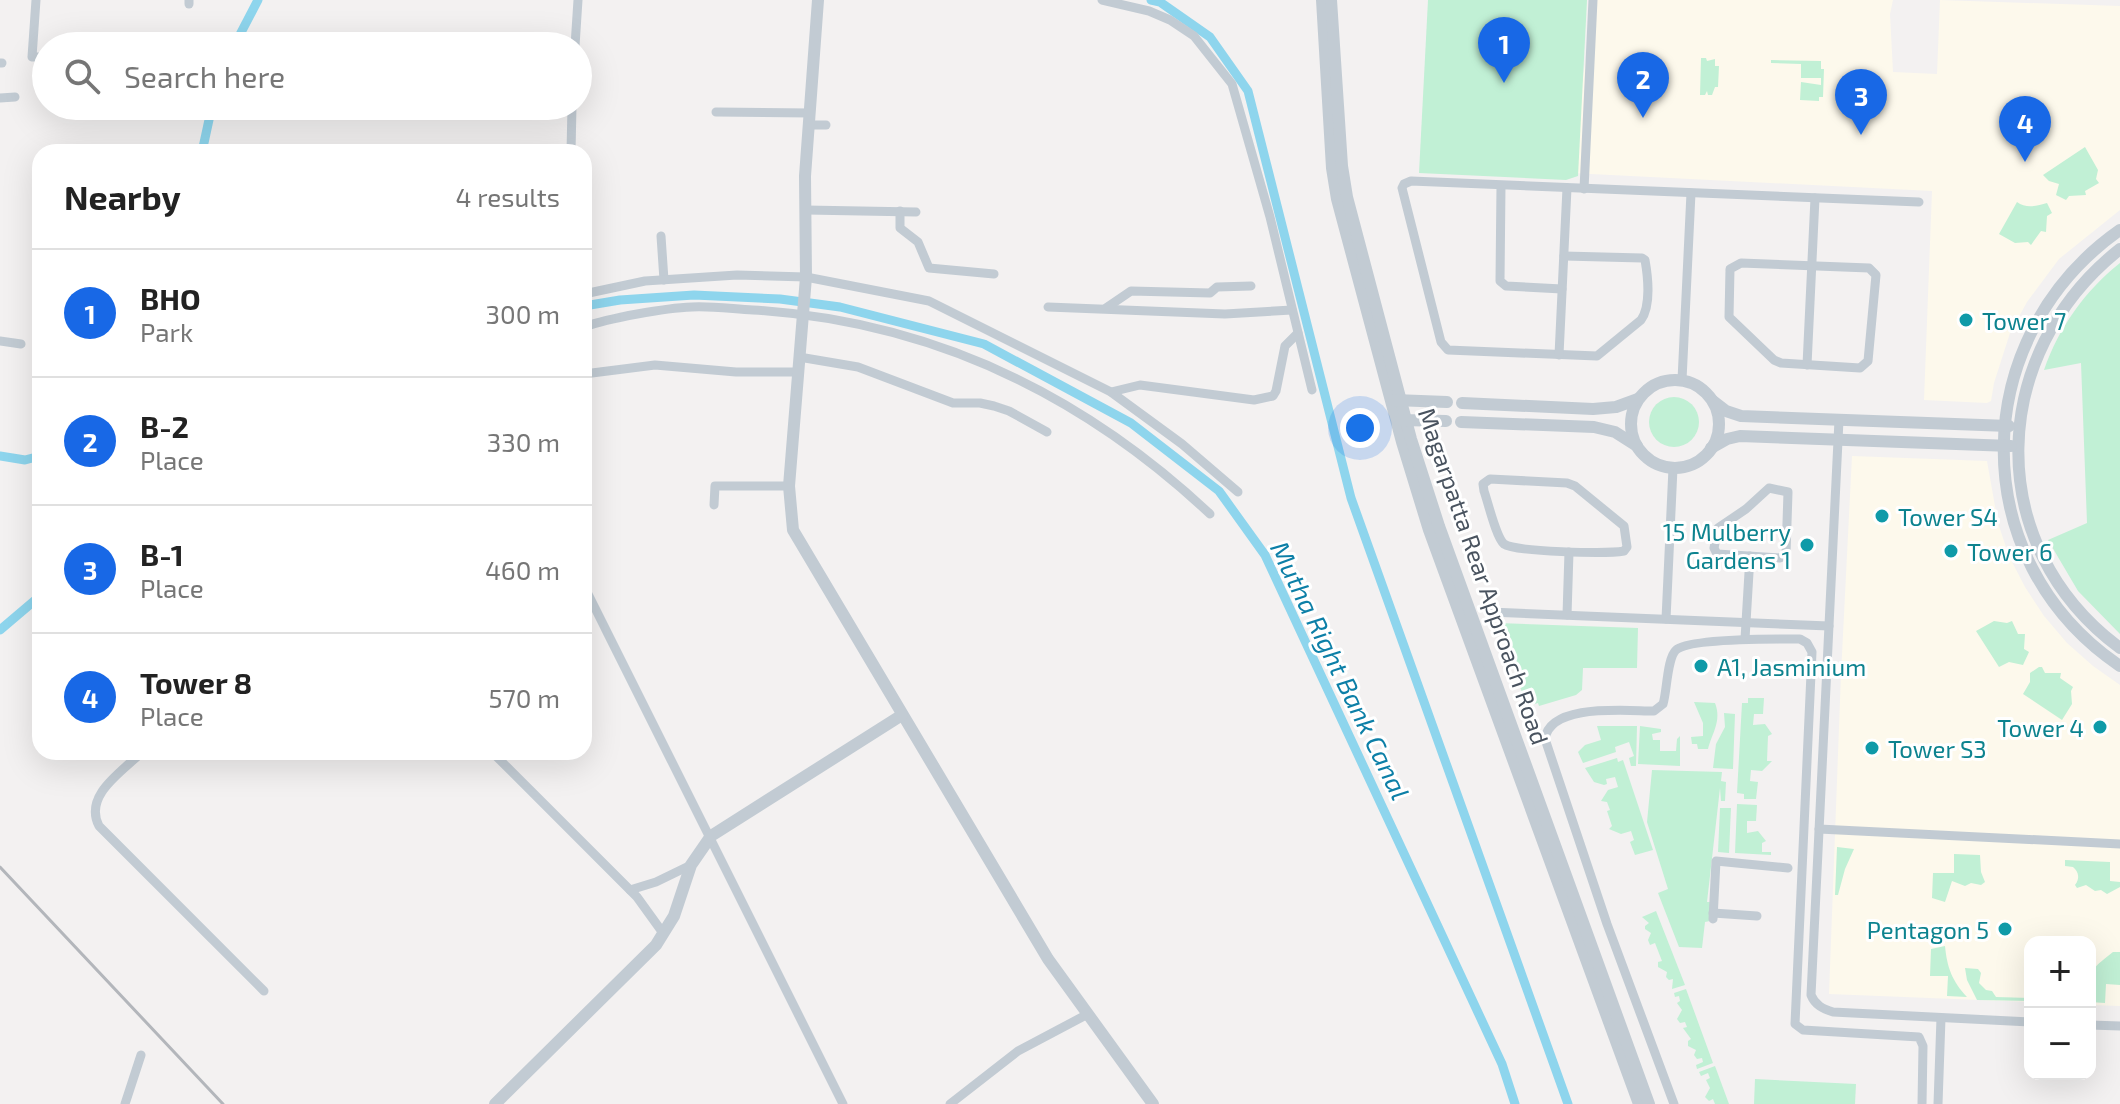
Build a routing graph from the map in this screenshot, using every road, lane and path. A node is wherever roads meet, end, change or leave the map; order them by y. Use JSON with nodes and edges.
{"nodes":[{"id":1,"x":36,"y":0,"type":"edge"},
{"id":2,"x":578,"y":0,"type":"edge"},
{"id":3,"x":818,"y":0,"type":"edge"},
{"id":4,"x":1102,"y":0,"type":"edge"},
{"id":5,"x":1322,"y":0,"type":"edge"},
{"id":6,"x":1331,"y":0,"type":"edge"},
{"id":7,"x":1593,"y":0,"type":"edge"},
{"id":8,"x":34,"y":32,"type":"edge"},
{"id":9,"x":576,"y":32,"type":"edge"},
{"id":10,"x":15,"y":97,"type":"dead end"},
{"id":11,"x":0,"y":98,"type":"edge"},
{"id":12,"x":716,"y":112,"type":"dead end"},
{"id":13,"x":809,"y":119,"type":"junction"},
{"id":14,"x":572,"y":120,"type":"edge"},
{"id":15,"x":826,"y":125,"type":"dead end"},
{"id":16,"x":571,"y":144,"type":"edge"},
{"id":17,"x":1501,"y":186,"type":"junction"},
{"id":18,"x":1567,"y":188,"type":"junction"},
{"id":19,"x":1584,"y":189,"type":"junction"},
{"id":20,"x":1687,"y":193,"type":"junction"},
{"id":21,"x":1815,"y":198,"type":"junction"},
{"id":22,"x":1919,"y":202,"type":"dead end"},
{"id":23,"x":806,"y":210,"type":"junction"},
{"id":24,"x":900,"y":211,"type":"junction"},
{"id":25,"x":916,"y":212,"type":"dead end"},
{"id":26,"x":2120,"y":230,"type":"edge"},
{"id":27,"x":661,"y":236,"type":"dead end"},
{"id":28,"x":2120,"y":249,"type":"edge"},
{"id":29,"x":1564,"y":256,"type":"junction"},
{"id":30,"x":1812,"y":267,"type":"junction"},
{"id":31,"x":994,"y":274,"type":"dead end"},
{"id":32,"x":664,"y":280,"type":"junction"},
{"id":33,"x":805,"y":282,"type":"junction"},
{"id":34,"x":1251,"y":286,"type":"dead end"},
{"id":35,"x":1562,"y":289,"type":"junction"},
{"id":36,"x":592,"y":292,"type":"edge"},
{"id":37,"x":1048,"y":307,"type":"dead end"},
{"id":38,"x":802,"y":310,"type":"junction"},
{"id":39,"x":1103,"y":310,"type":"junction"},
{"id":40,"x":1292,"y":310,"type":"junction"},
{"id":41,"x":592,"y":326,"type":"edge"},
{"id":42,"x":1298,"y":333,"type":"junction"},
{"id":43,"x":0,"y":341,"type":"edge"},
{"id":44,"x":21,"y":344,"type":"dead end"},
{"id":45,"x":1559,"y":355,"type":"junction"},
{"id":46,"x":799,"y":357,"type":"junction"},
{"id":47,"x":1807,"y":365,"type":"junction"},
{"id":48,"x":798,"y":372,"type":"junction"},
{"id":49,"x":592,"y":373,"type":"edge"},
{"id":50,"x":1682,"y":380,"type":"junction"},
{"id":51,"x":1312,"y":390,"type":"dead end"},
{"id":52,"x":1111,"y":392,"type":"junction"},
{"id":53,"x":1638,"y":399,"type":"junction"},
{"id":54,"x":1396,"y":400,"type":"junction"},
{"id":55,"x":1713,"y":401,"type":"junction"},
{"id":56,"x":1447,"y":402,"type":"dead end"},
{"id":57,"x":1462,"y":403,"type":"dead end"},
{"id":58,"x":1401,"y":420,"type":"junction"},
{"id":59,"x":1839,"y":420,"type":"junction"},
{"id":60,"x":1446,"y":421,"type":"dead end"},
{"id":61,"x":1461,"y":422,"type":"dead end"},
{"id":62,"x":2004,"y":426,"type":"junction"},
{"id":63,"x":2019,"y":427,"type":"junction"},
{"id":64,"x":1047,"y":432,"type":"dead end"},
{"id":65,"x":1838,"y":440,"type":"junction"},
{"id":66,"x":1637,"y":446,"type":"junction"},
{"id":67,"x":2003,"y":446,"type":"junction"},
{"id":68,"x":2019,"y":446,"type":"junction"},
{"id":69,"x":1711,"y":448,"type":"junction"},
{"id":70,"x":1673,"y":468,"type":"junction"},
{"id":71,"x":789,"y":486,"type":"junction"},
{"id":72,"x":1238,"y":492,"type":"dead end"},
{"id":73,"x":714,"y":505,"type":"dead end"},
{"id":74,"x":1210,"y":514,"type":"dead end"},
{"id":75,"x":1569,"y":552,"type":"junction"},
{"id":76,"x":1750,"y":556,"type":"junction"},
{"id":77,"x":592,"y":602,"type":"edge"},
{"id":78,"x":1490,"y":612,"type":"dead end"},
{"id":79,"x":1567,"y":615,"type":"junction"},
{"id":80,"x":1666,"y":619,"type":"junction"},
{"id":81,"x":1745,"y":622,"type":"junction"},
{"id":82,"x":1829,"y":626,"type":"junction"},
{"id":83,"x":1745,"y":639,"type":"junction"},
{"id":84,"x":2120,"y":648,"type":"edge"},
{"id":85,"x":2120,"y":666,"type":"edge"},
{"id":86,"x":902,"y":715,"type":"junction"},
{"id":87,"x":134,"y":760,"type":"edge"},
{"id":88,"x":500,"y":760,"type":"edge"},
{"id":89,"x":1819,"y":829,"type":"junction"},
{"id":90,"x":711,"y":836,"type":"junction"},
{"id":91,"x":2120,"y":844,"type":"edge"},
{"id":92,"x":691,"y":865,"type":"junction"},
{"id":93,"x":1788,"y":868,"type":"dead end"},
{"id":94,"x":1801,"y":873,"type":"junction"},
{"id":95,"x":1817,"y":874,"type":"junction"},
{"id":96,"x":630,"y":890,"type":"junction"},
{"id":97,"x":1757,"y":916,"type":"dead end"},
{"id":98,"x":663,"y":933,"type":"junction"},
{"id":99,"x":264,"y":991,"type":"dead end"},
{"id":100,"x":1086,"y":1015,"type":"junction"},
{"id":101,"x":1941,"y":1018,"type":"junction"},
{"id":102,"x":2024,"y":1022,"type":"edge"},
{"id":103,"x":2096,"y":1025,"type":"edge"},
{"id":104,"x":2120,"y":1026,"type":"edge"},
{"id":105,"x":141,"y":1055,"type":"dead end"},
{"id":106,"x":125,"y":1104,"type":"edge"},
{"id":107,"x":495,"y":1104,"type":"edge"},
{"id":108,"x":843,"y":1104,"type":"edge"},
{"id":109,"x":950,"y":1104,"type":"edge"},
{"id":110,"x":1153,"y":1104,"type":"edge"},
{"id":111,"x":1639,"y":1104,"type":"edge"},
{"id":112,"x":1649,"y":1104,"type":"edge"},
{"id":113,"x":1674,"y":1104,"type":"edge"},
{"id":114,"x":1922,"y":1104,"type":"edge"},
{"id":115,"x":1938,"y":1104,"type":"edge"}],
"edges":[{"from":1,"to":8,"type":"street"},
{"from":2,"to":9,"type":"street"},
{"from":3,"to":13,"type":"street"},
{"from":4,"to":40,"type":"street"},
{"from":5,"to":54,"type":"street","name":"Magarpatta Rear Approach Road"},
{"from":6,"to":54,"type":"street","name":"Magarpatta Rear Approach Road"},
{"from":7,"to":19,"type":"street"},
{"from":10,"to":11,"type":"street"},
{"from":12,"to":13,"type":"street"},
{"from":13,"to":15,"type":"street"},
{"from":13,"to":23,"type":"street"},
{"from":14,"to":16,"type":"street"},
{"from":17,"to":18,"type":"street"},
{"from":17,"to":35,"type":"street"},
{"from":17,"to":45,"type":"street"},
{"from":18,"to":19,"type":"street"},
{"from":18,"to":29,"type":"street"},
{"from":19,"to":20,"type":"street"},
{"from":20,"to":21,"type":"street"},
{"from":20,"to":50,"type":"street"},
{"from":21,"to":22,"type":"street"},
{"from":21,"to":30,"type":"street"},
{"from":23,"to":24,"type":"street"},
{"from":23,"to":33,"type":"street"},
{"from":24,"to":25,"type":"street"},
{"from":24,"to":31,"type":"street"},
{"from":26,"to":62,"type":"street"},
{"from":27,"to":32,"type":"street"},
{"from":28,"to":63,"type":"street"},
{"from":29,"to":35,"type":"street"},
{"from":29,"to":45,"type":"street"},
{"from":30,"to":47,"type":"street"},
{"from":30,"to":47,"type":"street"},
{"from":30,"to":47,"type":"street"},
{"from":32,"to":33,"type":"street"},
{"from":32,"to":36,"type":"street"},
{"from":33,"to":38,"type":"street"},
{"from":33,"to":52,"type":"street"},
{"from":34,"to":39,"type":"street"},
{"from":35,"to":45,"type":"street"},
{"from":37,"to":39,"type":"street"},
{"from":38,"to":41,"type":"street"},
{"from":38,"to":46,"type":"street"},
{"from":38,"to":74,"type":"street"},
{"from":39,"to":40,"type":"street"},
{"from":40,"to":42,"type":"street"},
{"from":42,"to":51,"type":"street"},
{"from":42,"to":52,"type":"street"},
{"from":43,"to":44,"type":"street"},
{"from":46,"to":48,"type":"street"},
{"from":46,"to":64,"type":"street"},
{"from":48,"to":49,"type":"street"},
{"from":48,"to":71,"type":"street"},
{"from":50,"to":53,"type":"street"},
{"from":50,"to":55,"type":"street"},
{"from":52,"to":72,"type":"street"},
{"from":53,"to":57,"type":"street"},
{"from":53,"to":66,"type":"street"},
{"from":54,"to":56,"type":"street"},
{"from":54,"to":58,"type":"street","name":"Magarpatta Rear Approach Road"},
{"from":55,"to":59,"type":"street"},
{"from":55,"to":69,"type":"street"},
{"from":58,"to":60,"type":"street"},
{"from":58,"to":111,"type":"street","name":"Magarpatta Rear Approach Road"},
{"from":58,"to":112,"type":"street","name":"Magarpatta Rear Approach Road"},
{"from":59,"to":62,"type":"street"},
{"from":59,"to":65,"type":"street"},
{"from":61,"to":66,"type":"street"},
{"from":62,"to":63,"type":"street"},
{"from":62,"to":67,"type":"street"},
{"from":63,"to":68,"type":"street"},
{"from":65,"to":67,"type":"street"},
{"from":65,"to":69,"type":"street"},
{"from":65,"to":82,"type":"street"},
{"from":66,"to":70,"type":"street"},
{"from":67,"to":68,"type":"street"},
{"from":67,"to":85,"type":"street"},
{"from":68,"to":84,"type":"street"},
{"from":69,"to":70,"type":"street"},
{"from":70,"to":80,"type":"street"},
{"from":71,"to":73,"type":"street"},
{"from":71,"to":86,"type":"street"},
{"from":75,"to":75,"type":"street"},
{"from":75,"to":79,"type":"street"},
{"from":76,"to":76,"type":"street"},
{"from":76,"to":81,"type":"street"},
{"from":77,"to":90,"type":"street"},
{"from":78,"to":79,"type":"street"},
{"from":79,"to":80,"type":"street"},
{"from":80,"to":81,"type":"street"},
{"from":81,"to":82,"type":"street"},
{"from":81,"to":83,"type":"street"},
{"from":82,"to":89,"type":"street"},
{"from":83,"to":94,"type":"street"},
{"from":83,"to":113,"type":"street"},
{"from":86,"to":90,"type":"street"},
{"from":86,"to":100,"type":"street"},
{"from":87,"to":99,"type":"street"},
{"from":88,"to":96,"type":"street"},
{"from":89,"to":91,"type":"street"},
{"from":89,"to":95,"type":"street"},
{"from":90,"to":92,"type":"street"},
{"from":90,"to":108,"type":"street"},
{"from":92,"to":96,"type":"street"},
{"from":92,"to":98,"type":"street"},
{"from":93,"to":97,"type":"street"},
{"from":94,"to":95,"type":"street"},
{"from":94,"to":114,"type":"street"},
{"from":95,"to":101,"type":"street"},
{"from":96,"to":98,"type":"street"},
{"from":98,"to":107,"type":"street"},
{"from":100,"to":109,"type":"street"},
{"from":100,"to":110,"type":"street"},
{"from":101,"to":102,"type":"street"},
{"from":101,"to":115,"type":"street"},
{"from":103,"to":104,"type":"street"},
{"from":105,"to":106,"type":"street"}]}
